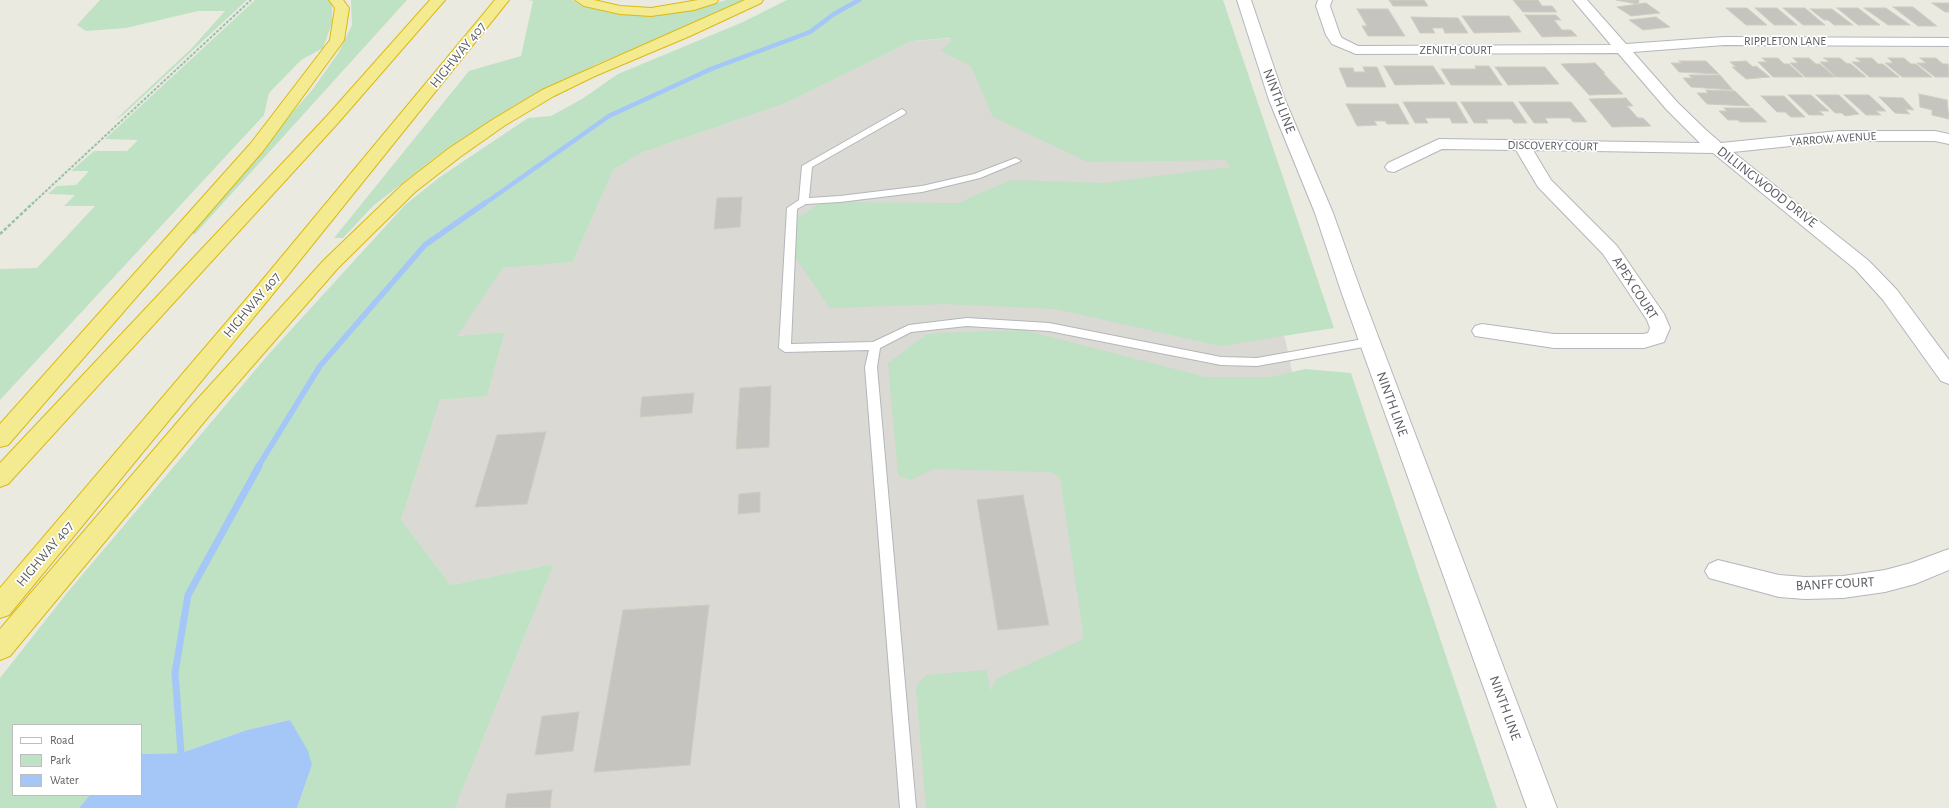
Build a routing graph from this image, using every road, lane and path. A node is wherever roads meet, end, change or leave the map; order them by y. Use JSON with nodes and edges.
{"nodes":[{"id":1,"x":251,"y":0,"type":"edge"},
{"id":2,"x":336,"y":0,"type":"edge"},
{"id":3,"x":502,"y":0,"type":"edge"},
{"id":4,"x":582,"y":0,"type":"edge"},
{"id":5,"x":711,"y":0,"type":"edge"},
{"id":6,"x":756,"y":0,"type":"edge"},
{"id":7,"x":1244,"y":0,"type":"edge"},
{"id":8,"x":1325,"y":0,"type":"edge"},
{"id":9,"x":1580,"y":0,"type":"edge"},
{"id":10,"x":436,"y":2,"type":"edge"},
{"id":11,"x":1949,"y":42,"type":"edge"},
{"id":12,"x":1622,"y":48,"type":"junction"},
{"id":13,"x":902,"y":112,"type":"dead end"},
{"id":14,"x":1949,"y":139,"type":"edge"},
{"id":15,"x":1521,"y":145,"type":"junction"},
{"id":16,"x":1717,"y":148,"type":"junction"},
{"id":17,"x":1016,"y":161,"type":"dead end"},
{"id":18,"x":1394,"y":167,"type":"dead end"},
{"id":19,"x":804,"y":201,"type":"junction"},
{"id":20,"x":0,"y":234,"type":"edge"},
{"id":21,"x":1482,"y":331,"type":"dead end"},
{"id":22,"x":1369,"y":342,"type":"junction"},
{"id":23,"x":875,"y":346,"type":"junction"},
{"id":24,"x":1949,"y":376,"type":"edge"},
{"id":25,"x":0,"y":439,"type":"edge"},
{"id":26,"x":0,"y":478,"type":"edge"},
{"id":27,"x":1949,"y":559,"type":"edge"},
{"id":28,"x":1718,"y":571,"type":"dead end"},
{"id":29,"x":0,"y":608,"type":"edge"},
{"id":30,"x":0,"y":648,"type":"edge"},
{"id":31,"x":908,"y":808,"type":"edge"},
{"id":32,"x":1542,"y":808,"type":"edge"}],
"edges":[{"from":1,"to":20,"type":"path"},
{"from":2,"to":25,"type":"highway"},
{"from":3,"to":29,"type":"highway","name":"HIGHWAY 407"},
{"from":4,"to":5,"type":"highway"},
{"from":6,"to":30,"type":"highway"},
{"from":7,"to":22,"type":"street","name":"NINTH LINE"},
{"from":8,"to":12,"type":"street","name":"ZENITH COURT"},
{"from":9,"to":12,"type":"street","name":"DILLINGWOOD DRIVE"},
{"from":10,"to":26,"type":"highway"},
{"from":11,"to":12,"type":"street","name":"RIPPLETON LANE"},
{"from":12,"to":16,"type":"street","name":"DILLINGWOOD DRIVE"},
{"from":13,"to":19,"type":"lane"},
{"from":14,"to":16,"type":"street","name":"YARROW AVENUE"},
{"from":15,"to":16,"type":"street","name":"DISCOVERY COURT"},
{"from":15,"to":18,"type":"street","name":"DISCOVERY COURT"},
{"from":15,"to":21,"type":"street","name":"APEX COURT"},
{"from":16,"to":24,"type":"street","name":"DILLINGWOOD DRIVE"},
{"from":17,"to":19,"type":"lane"},
{"from":19,"to":23,"type":"lane"},
{"from":22,"to":23,"type":"lane"},
{"from":22,"to":32,"type":"street","name":"NINTH LINE"},
{"from":23,"to":31,"type":"lane"},
{"from":27,"to":28,"type":"street","name":"BANFF COURT"}]}
